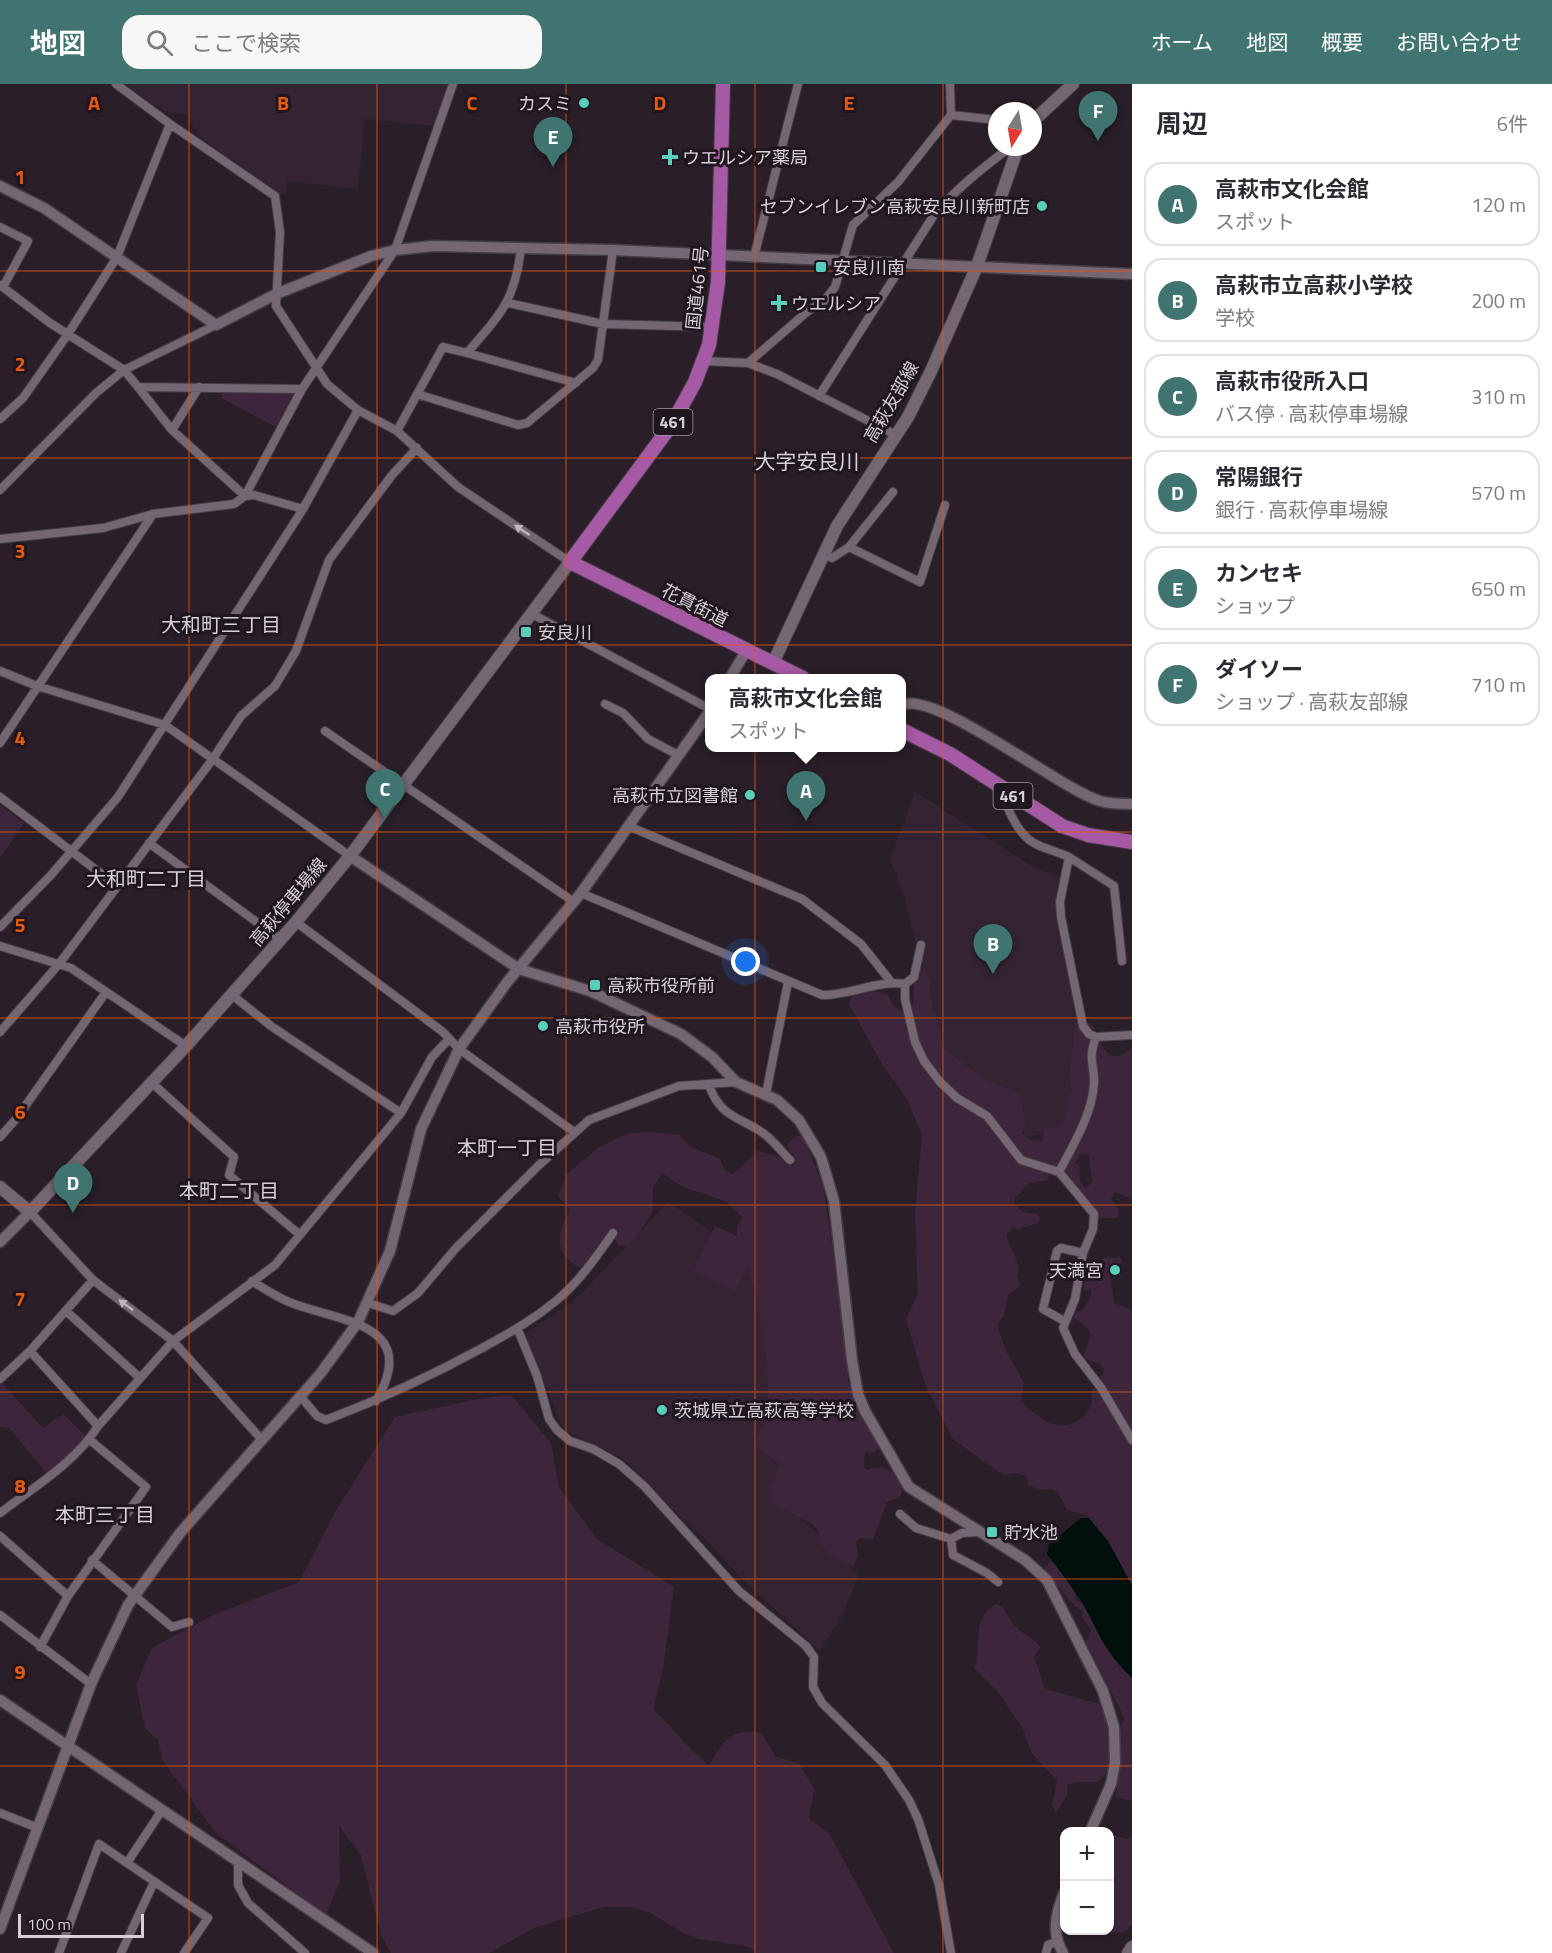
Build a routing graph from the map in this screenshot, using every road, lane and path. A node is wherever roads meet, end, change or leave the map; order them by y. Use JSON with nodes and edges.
{"nodes":[{"id":1,"x":116,"y":84,"type":"edge"},
{"id":2,"x":453,"y":84,"type":"edge"},
{"id":3,"x":723,"y":84,"type":"edge"},
{"id":4,"x":798,"y":84,"type":"edge"},
{"id":5,"x":950,"y":84,"type":"edge"},
{"id":6,"x":1073,"y":84,"type":"edge"},
{"id":7,"x":1042,"y":113,"type":"edge"},
{"id":8,"x":951,"y":115,"type":"junction"},
{"id":9,"x":988,"y":119,"type":"edge"},
{"id":10,"x":171,"y":124,"type":"junction"},
{"id":11,"x":999,"y":156,"type":"edge"},
{"id":12,"x":1015,"y":156,"type":"edge"},
{"id":13,"x":0,"y":186,"type":"edge"},
{"id":14,"x":0,"y":226,"type":"edge"},
{"id":15,"x":521,"y":249,"type":"junction"},
{"id":16,"x":395,"y":250,"type":"junction"},
{"id":17,"x":613,"y":250,"type":"junction"},
{"id":18,"x":719,"y":256,"type":"junction"},
{"id":19,"x":117,"y":257,"type":"junction"},
{"id":20,"x":754,"y":257,"type":"junction"},
{"id":21,"x":843,"y":260,"type":"junction"},
{"id":22,"x":904,"y":262,"type":"junction"},
{"id":23,"x":977,"y":266,"type":"junction"},
{"id":24,"x":1132,"y":274,"type":"edge"},
{"id":25,"x":2,"y":286,"type":"edge"},
{"id":26,"x":276,"y":294,"type":"junction"},
{"id":27,"x":508,"y":303,"type":"junction"},
{"id":28,"x":603,"y":324,"type":"junction"},
{"id":29,"x":216,"y":325,"type":"junction"},
{"id":30,"x":713,"y":327,"type":"junction"},
{"id":31,"x":68,"y":334,"type":"junction"},
{"id":32,"x":467,"y":353,"type":"junction"},
{"id":33,"x":703,"y":361,"type":"junction"},
{"id":34,"x":748,"y":363,"type":"junction"},
{"id":35,"x":314,"y":368,"type":"junction"},
{"id":36,"x":124,"y":370,"type":"junction"},
{"id":37,"x":576,"y":383,"type":"junction"},
{"id":38,"x":138,"y":387,"type":"junction"},
{"id":39,"x":199,"y":387,"type":"junction"},
{"id":40,"x":302,"y":389,"type":"junction"},
{"id":41,"x":417,"y":394,"type":"junction"},
{"id":42,"x":819,"y":396,"type":"junction"},
{"id":43,"x":358,"y":410,"type":"junction"},
{"id":44,"x":0,"y":419,"type":"edge"},
{"id":45,"x":172,"y":430,"type":"junction"},
{"id":46,"x":397,"y":431,"type":"junction"},
{"id":47,"x":896,"y":435,"type":"junction"},
{"id":48,"x":417,"y":448,"type":"junction"},
{"id":49,"x":0,"y":490,"type":"edge"},
{"id":50,"x":893,"y":492,"type":"dead end"},
{"id":51,"x":245,"y":496,"type":"junction"},
{"id":52,"x":945,"y":505,"type":"dead end"},
{"id":53,"x":303,"y":509,"type":"junction"},
{"id":54,"x":153,"y":514,"type":"junction"},
{"id":55,"x":0,"y":539,"type":"edge"},
{"id":56,"x":849,"y":547,"type":"junction"},
{"id":57,"x":823,"y":553,"type":"junction"},
{"id":58,"x":570,"y":562,"type":"junction"},
{"id":59,"x":532,"y":614,"type":"junction"},
{"id":60,"x":746,"y":651,"type":"junction"},
{"id":61,"x":773,"y":663,"type":"junction"},
{"id":62,"x":0,"y":671,"type":"edge"},
{"id":63,"x":732,"y":674,"type":"edge"},
{"id":64,"x":795,"y":674,"type":"edge"},
{"id":65,"x":37,"y":686,"type":"junction"},
{"id":66,"x":605,"y":704,"type":"dead end"},
{"id":67,"x":906,"y":704,"type":"edge"},
{"id":68,"x":705,"y":707,"type":"edge"},
{"id":69,"x":705,"y":717,"type":"edge"},
{"id":70,"x":165,"y":725,"type":"junction"},
{"id":71,"x":325,"y":731,"type":"dead end"},
{"id":72,"x":906,"y":732,"type":"edge"},
{"id":73,"x":0,"y":743,"type":"edge"},
{"id":74,"x":678,"y":755,"type":"junction"},
{"id":75,"x":212,"y":760,"type":"junction"},
{"id":76,"x":402,"y":785,"type":"junction"},
{"id":77,"x":1000,"y":786,"type":"junction"},
{"id":78,"x":0,"y":797,"type":"edge"},
{"id":79,"x":1132,"y":804,"type":"edge"},
{"id":80,"x":628,"y":826,"type":"junction"},
{"id":81,"x":1132,"y":842,"type":"edge"},
{"id":82,"x":149,"y":843,"type":"junction"},
{"id":83,"x":72,"y":850,"type":"junction"},
{"id":84,"x":350,"y":856,"type":"junction"},
{"id":85,"x":1069,"y":857,"type":"junction"},
{"id":86,"x":116,"y":885,"type":"junction"},
{"id":87,"x":578,"y":898,"type":"junction"},
{"id":88,"x":296,"y":922,"type":"junction"},
{"id":89,"x":0,"y":927,"type":"edge"},
{"id":90,"x":280,"y":940,"type":"junction"},
{"id":91,"x":921,"y":945,"type":"dead end"},
{"id":92,"x":0,"y":946,"type":"edge"},
{"id":93,"x":1122,"y":961,"type":"dead end"},
{"id":94,"x":59,"y":964,"type":"junction"},
{"id":95,"x":519,"y":969,"type":"junction"},
{"id":96,"x":788,"y":982,"type":"junction"},
{"id":97,"x":892,"y":983,"type":"junction"},
{"id":98,"x":906,"y":984,"type":"junction"},
{"id":99,"x":106,"y":992,"type":"junction"},
{"id":100,"x":232,"y":995,"type":"junction"},
{"id":101,"x":0,"y":1032,"type":"edge"},
{"id":102,"x":1132,"y":1035,"type":"edge"},
{"id":103,"x":1096,"y":1037,"type":"junction"},
{"id":104,"x":449,"y":1039,"type":"junction"},
{"id":105,"x":186,"y":1046,"type":"junction"},
{"id":106,"x":459,"y":1049,"type":"junction"},
{"id":107,"x":736,"y":1082,"type":"junction"},
{"id":108,"x":152,"y":1083,"type":"junction"},
{"id":109,"x":710,"y":1085,"type":"junction"},
{"id":110,"x":766,"y":1094,"type":"junction"},
{"id":111,"x":401,"y":1113,"type":"junction"},
{"id":112,"x":574,"y":1132,"type":"junction"},
{"id":113,"x":0,"y":1137,"type":"edge"},
{"id":114,"x":790,"y":1160,"type":"dead end"},
{"id":115,"x":1059,"y":1172,"type":"junction"},
{"id":116,"x":0,"y":1187,"type":"edge"},
{"id":117,"x":30,"y":1212,"type":"junction"},
{"id":118,"x":613,"y":1233,"type":"dead end"},
{"id":119,"x":300,"y":1235,"type":"junction"},
{"id":120,"x":0,"y":1242,"type":"edge"},
{"id":121,"x":1083,"y":1253,"type":"junction"},
{"id":122,"x":93,"y":1280,"type":"junction"},
{"id":123,"x":252,"y":1281,"type":"junction"},
{"id":124,"x":368,"y":1303,"type":"junction"},
{"id":125,"x":66,"y":1311,"type":"junction"},
{"id":126,"x":1064,"y":1321,"type":"junction"},
{"id":127,"x":358,"y":1322,"type":"junction"},
{"id":128,"x":518,"y":1330,"type":"junction"},
{"id":129,"x":172,"y":1341,"type":"junction"},
{"id":130,"x":30,"y":1351,"type":"junction"},
{"id":131,"x":140,"y":1378,"type":"junction"},
{"id":132,"x":0,"y":1379,"type":"edge"},
{"id":133,"x":301,"y":1397,"type":"junction"},
{"id":134,"x":375,"y":1401,"type":"junction"},
{"id":135,"x":98,"y":1426,"type":"junction"},
{"id":136,"x":90,"y":1440,"type":"junction"},
{"id":137,"x":262,"y":1440,"type":"junction"},
{"id":138,"x":1132,"y":1440,"type":"edge"},
{"id":139,"x":0,"y":1513,"type":"edge"},
{"id":140,"x":900,"y":1514,"type":"dead end"},
{"id":141,"x":980,"y":1533,"type":"junction"},
{"id":142,"x":0,"y":1536,"type":"edge"},
{"id":143,"x":951,"y":1539,"type":"junction"},
{"id":144,"x":92,"y":1560,"type":"junction"},
{"id":145,"x":998,"y":1582,"type":"dead end"},
{"id":146,"x":68,"y":1596,"type":"junction"},
{"id":147,"x":135,"y":1596,"type":"junction"},
{"id":148,"x":0,"y":1615,"type":"edge"},
{"id":149,"x":189,"y":1622,"type":"dead end"},
{"id":150,"x":40,"y":1647,"type":"junction"},
{"id":151,"x":91,"y":1684,"type":"junction"},
{"id":152,"x":0,"y":1701,"type":"edge"},
{"id":153,"x":68,"y":1747,"type":"junction"},
{"id":154,"x":162,"y":1810,"type":"junction"},
{"id":155,"x":0,"y":1813,"type":"edge"},
{"id":156,"x":1092,"y":1827,"type":"edge"},
{"id":157,"x":38,"y":1828,"type":"junction"},
{"id":158,"x":238,"y":1861,"type":"junction"},
{"id":159,"x":127,"y":1863,"type":"junction"},
{"id":160,"x":154,"y":1882,"type":"junction"},
{"id":161,"x":1060,"y":1907,"type":"edge"},
{"id":162,"x":0,"y":1929,"type":"edge"},
{"id":163,"x":1056,"y":1941,"type":"junction"},
{"id":164,"x":1132,"y":1947,"type":"edge"},
{"id":165,"x":59,"y":1953,"type":"edge"},
{"id":166,"x":121,"y":1953,"type":"edge"},
{"id":167,"x":184,"y":1953,"type":"edge"},
{"id":168,"x":306,"y":1953,"type":"edge"},
{"id":169,"x":373,"y":1953,"type":"edge"},
{"id":170,"x":951,"y":1953,"type":"edge"},
{"id":171,"x":1046,"y":1953,"type":"edge"},
{"id":172,"x":1063,"y":1953,"type":"edge"},
{"id":173,"x":1128,"y":1953,"type":"edge"}],
"edges":[{"from":1,"to":10,"type":"street"},
{"from":2,"to":16,"type":"street"},
{"from":3,"to":18,"type":"highway","name":"国道461号","number":"461"},
{"from":4,"to":20,"type":"street"},
{"from":5,"to":8,"type":"street"},
{"from":6,"to":7,"type":"main road"},
{"from":8,"to":9,"type":"street"},
{"from":8,"to":21,"type":"street"},
{"from":10,"to":19,"type":"street"},
{"from":10,"to":26,"type":"street"},
{"from":11,"to":22,"type":"street"},
{"from":12,"to":23,"type":"main road","name":"高萩友部線"},
{"from":13,"to":19,"type":"street"},
{"from":14,"to":25,"type":"street"},
{"from":15,"to":16,"type":"street"},
{"from":15,"to":17,"type":"street"},
{"from":15,"to":27,"type":"street"},
{"from":16,"to":26,"type":"street"},
{"from":16,"to":35,"type":"street"},
{"from":17,"to":18,"type":"street"},
{"from":17,"to":28,"type":"street"},
{"from":18,"to":20,"type":"street"},
{"from":18,"to":30,"type":"highway","name":"国道461号","number":"461"},
{"from":19,"to":29,"type":"street"},
{"from":19,"to":31,"type":"street"},
{"from":20,"to":21,"type":"street"},
{"from":21,"to":22,"type":"street"},
{"from":21,"to":34,"type":"street"},
{"from":22,"to":23,"type":"street"},
{"from":22,"to":42,"type":"street"},
{"from":23,"to":24,"type":"street"},
{"from":23,"to":47,"type":"main road","name":"高萩友部線"},
{"from":25,"to":31,"type":"street"},
{"from":26,"to":29,"type":"street"},
{"from":26,"to":35,"type":"street"},
{"from":27,"to":28,"type":"street"},
{"from":27,"to":32,"type":"street"},
{"from":28,"to":30,"type":"street"},
{"from":28,"to":37,"type":"street"},
{"from":29,"to":36,"type":"street"},
{"from":30,"to":33,"type":"highway","name":"国道461号","number":"461"},
{"from":31,"to":36,"type":"street"},
{"from":31,"to":44,"type":"street"},
{"from":32,"to":37,"type":"street"},
{"from":32,"to":41,"type":"street"},
{"from":33,"to":34,"type":"street"},
{"from":33,"to":58,"type":"highway","name":"国道461号","number":"461"},
{"from":34,"to":42,"type":"street"},
{"from":35,"to":40,"type":"street"},
{"from":35,"to":43,"type":"street"},
{"from":36,"to":38,"type":"street"},
{"from":36,"to":49,"type":"street"},
{"from":37,"to":41,"type":"street"},
{"from":38,"to":39,"type":"street"},
{"from":38,"to":45,"type":"street"},
{"from":39,"to":40,"type":"street"},
{"from":39,"to":45,"type":"street"},
{"from":40,"to":51,"type":"street"},
{"from":41,"to":46,"type":"street"},
{"from":42,"to":47,"type":"street"},
{"from":43,"to":46,"type":"street"},
{"from":43,"to":53,"type":"street"},
{"from":45,"to":51,"type":"street"},
{"from":46,"to":48,"type":"street"},
{"from":47,"to":57,"type":"main road","name":"高萩友部線"},
{"from":58,"to":48,"type":"street","one_way":true},
{"from":48,"to":75,"type":"street"},
{"from":50,"to":56,"type":"street"},
{"from":51,"to":53,"type":"street"},
{"from":51,"to":54,"type":"street"},
{"from":52,"to":56,"type":"street"},
{"from":53,"to":70,"type":"street"},
{"from":54,"to":55,"type":"street"},
{"from":54,"to":65,"type":"street"},
{"from":56,"to":57,"type":"street"},
{"from":57,"to":61,"type":"main road","name":"高萩友部線"},
{"from":58,"to":59,"type":"main road","name":"高萩停車場線"},
{"from":58,"to":60,"type":"highway","name":"花貫街道"},
{"from":59,"to":68,"type":"street"},
{"from":59,"to":76,"type":"main road","name":"高萩停車場線"},
{"from":60,"to":61,"type":"highway","name":"花貫街道"},
{"from":60,"to":63,"type":"street"},
{"from":61,"to":64,"type":"highway","name":"花貫街道"},
{"from":62,"to":65,"type":"street"},
{"from":65,"to":70,"type":"street"},
{"from":65,"to":73,"type":"street"},
{"from":66,"to":74,"type":"street"},
{"from":67,"to":79,"type":"street"},
{"from":69,"to":74,"type":"street"},
{"from":70,"to":75,"type":"street"},
{"from":70,"to":83,"type":"street"},
{"from":71,"to":76,"type":"street"},
{"from":72,"to":77,"type":"highway","number":"461"},
{"from":74,"to":80,"type":"street"},
{"from":75,"to":82,"type":"street"},
{"from":75,"to":84,"type":"street"},
{"from":76,"to":84,"type":"main road","name":"高萩停車場線"},
{"from":76,"to":87,"type":"street"},
{"from":77,"to":81,"type":"highway","number":"461"},
{"from":77,"to":85,"type":"street"},
{"from":78,"to":83,"type":"street"},
{"from":80,"to":87,"type":"street"},
{"from":80,"to":97,"type":"street"},
{"from":82,"to":86,"type":"street"},
{"from":82,"to":90,"type":"street"},
{"from":83,"to":86,"type":"street"},
{"from":83,"to":89,"type":"street"},
{"from":84,"to":88,"type":"main road","name":"高萩停車場線"},
{"from":84,"to":95,"type":"street"},
{"from":85,"to":93,"type":"street"},
{"from":85,"to":103,"type":"street"},
{"from":86,"to":94,"type":"street"},
{"from":87,"to":95,"type":"street"},
{"from":87,"to":96,"type":"street"},
{"from":88,"to":90,"type":"main road","name":"高萩停車場線"},
{"from":88,"to":104,"type":"street"},
{"from":90,"to":100,"type":"main road","name":"高萩停車場線"},
{"from":91,"to":98,"type":"street"},
{"from":92,"to":94,"type":"street"},
{"from":94,"to":99,"type":"street"},
{"from":94,"to":101,"type":"street"},
{"from":95,"to":106,"type":"street"},
{"from":95,"to":107,"type":"street"},
{"from":96,"to":97,"type":"street"},
{"from":96,"to":110,"type":"street"},
{"from":97,"to":98,"type":"street"},
{"from":98,"to":115,"type":"street"},
{"from":99,"to":105,"type":"street"},
{"from":99,"to":113,"type":"street"},
{"from":100,"to":105,"type":"main road","name":"高萩停車場線"},
{"from":100,"to":111,"type":"street"},
{"from":102,"to":103,"type":"street"},
{"from":103,"to":115,"type":"street"},
{"from":104,"to":106,"type":"street"},
{"from":104,"to":111,"type":"street"},
{"from":105,"to":108,"type":"main road","name":"高萩停車場線"},
{"from":106,"to":112,"type":"street"},
{"from":106,"to":124,"type":"street"},
{"from":107,"to":109,"type":"street"},
{"from":107,"to":110,"type":"street"},
{"from":108,"to":117,"type":"main road","name":"高萩停車場線"},
{"from":108,"to":119,"type":"street"},
{"from":109,"to":112,"type":"street"},
{"from":109,"to":114,"type":"street"},
{"from":110,"to":141,"type":"street"},
{"from":111,"to":119,"type":"street"},
{"from":112,"to":124,"type":"street"},
{"from":115,"to":121,"type":"street"},
{"from":116,"to":117,"type":"main road"},
{"from":117,"to":120,"type":"street"},
{"from":117,"to":122,"type":"street"},
{"from":118,"to":128,"type":"street"},
{"from":119,"to":123,"type":"street"},
{"from":121,"to":126,"type":"street"},
{"from":121,"to":126,"type":"street"},
{"from":122,"to":125,"type":"street"},
{"from":129,"to":122,"type":"street","one_way":true},
{"from":123,"to":127,"type":"street"},
{"from":123,"to":129,"type":"street"},
{"from":124,"to":127,"type":"street"},
{"from":125,"to":130,"type":"street"},
{"from":125,"to":131,"type":"street"},
{"from":126,"to":138,"type":"street"},
{"from":127,"to":133,"type":"street"},
{"from":127,"to":134,"type":"street"},
{"from":128,"to":134,"type":"street"},
{"from":128,"to":170,"type":"street"},
{"from":129,"to":131,"type":"street"},
{"from":129,"to":137,"type":"street"},
{"from":130,"to":132,"type":"street"},
{"from":130,"to":135,"type":"street"},
{"from":131,"to":135,"type":"street"},
{"from":133,"to":134,"type":"street"},
{"from":133,"to":137,"type":"street"},
{"from":135,"to":136,"type":"street"},
{"from":136,"to":139,"type":"street"},
{"from":136,"to":144,"type":"street"},
{"from":137,"to":147,"type":"street"},
{"from":140,"to":143,"type":"street"},
{"from":141,"to":143,"type":"street"},
{"from":141,"to":156,"type":"street"},
{"from":142,"to":146,"type":"street"},
{"from":143,"to":145,"type":"street"},
{"from":144,"to":146,"type":"street"},
{"from":144,"to":147,"type":"street"},
{"from":146,"to":150,"type":"street"},
{"from":147,"to":149,"type":"street"},
{"from":147,"to":151,"type":"street"},
{"from":148,"to":150,"type":"street"},
{"from":150,"to":151,"type":"street"},
{"from":151,"to":153,"type":"street"},
{"from":152,"to":153,"type":"street"},
{"from":153,"to":154,"type":"street"},
{"from":153,"to":157,"type":"street"},
{"from":154,"to":158,"type":"street"},
{"from":154,"to":159,"type":"street"},
{"from":155,"to":157,"type":"street"},
{"from":157,"to":162,"type":"street"},
{"from":158,"to":168,"type":"street"},
{"from":158,"to":169,"type":"street"},
{"from":159,"to":160,"type":"street"},
{"from":159,"to":165,"type":"street"},
{"from":160,"to":166,"type":"street"},
{"from":160,"to":167,"type":"street"},
{"from":161,"to":163,"type":"street"},
{"from":163,"to":171,"type":"street"},
{"from":163,"to":172,"type":"street"},
{"from":164,"to":173,"type":"main road"}]}
